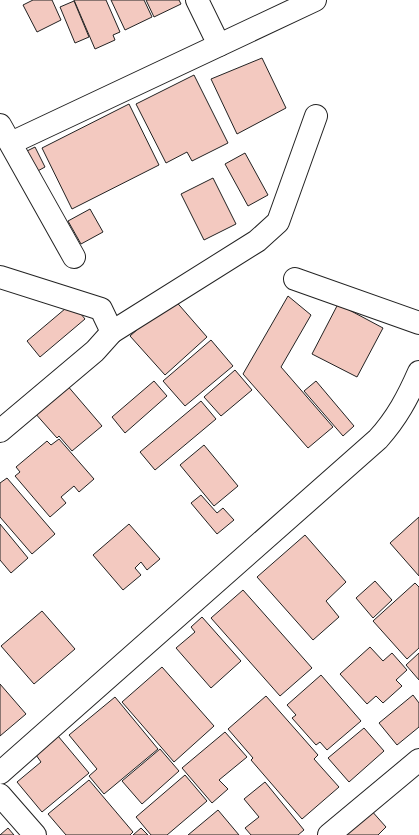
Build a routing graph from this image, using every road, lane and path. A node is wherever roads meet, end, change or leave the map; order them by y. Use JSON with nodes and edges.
{"nodes":[{"id":1,"x":197,"y":0,"type":"edge"},
{"id":2,"x":315,"y":0,"type":"edge"},
{"id":3,"x":219,"y":45,"type":"junction"},
{"id":4,"x":316,"y":116,"type":"dead end"},
{"id":5,"x":5,"y":134,"type":"edge"},
{"id":6,"x":74,"y":257,"type":"dead end"},
{"id":7,"x":0,"y":278,"type":"edge"},
{"id":8,"x":295,"y":280,"type":"dead end"},
{"id":9,"x":419,"y":323,"type":"edge"},
{"id":10,"x":112,"y":332,"type":"junction"},
{"id":11,"x":419,"y":372,"type":"edge"},
{"id":12,"x":0,"y":431,"type":"edge"},
{"id":13,"x":419,"y":760,"type":"edge"},
{"id":14,"x":0,"y":773,"type":"edge"},
{"id":15,"x":0,"y":795,"type":"edge"},
{"id":16,"x":35,"y":835,"type":"edge"},
{"id":17,"x":329,"y":835,"type":"edge"}],
"edges":[{"from":1,"to":3,"type":"street"},
{"from":2,"to":3,"type":"street"},
{"from":3,"to":5,"type":"street"},
{"from":4,"to":10,"type":"street"},
{"from":5,"to":6,"type":"street"},
{"from":7,"to":10,"type":"street"},
{"from":8,"to":9,"type":"street"},
{"from":10,"to":12,"type":"street"},
{"from":11,"to":14,"type":"street"},
{"from":13,"to":17,"type":"street"},
{"from":15,"to":16,"type":"street"}]}
